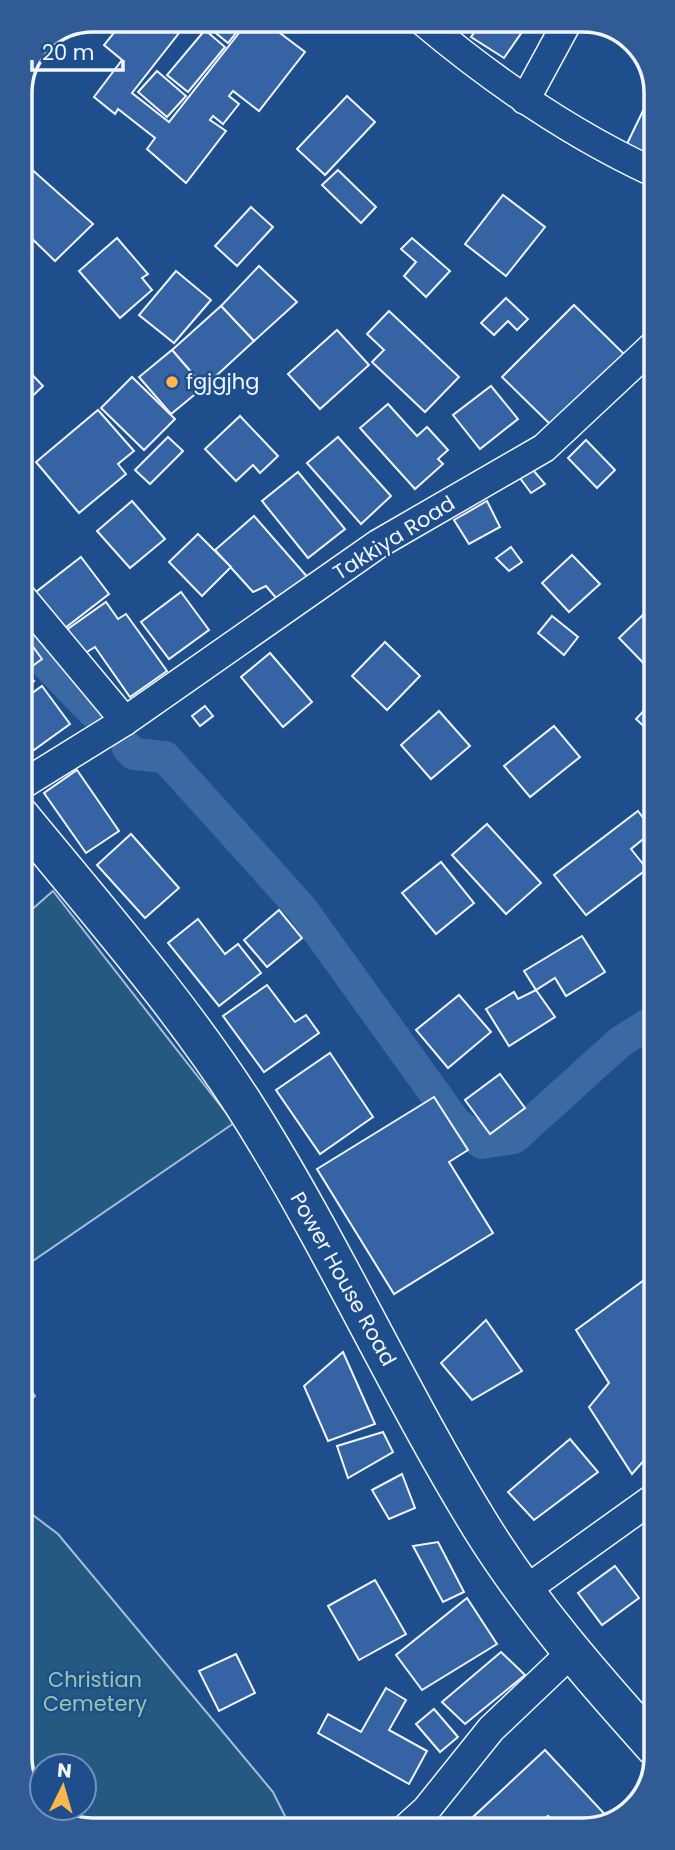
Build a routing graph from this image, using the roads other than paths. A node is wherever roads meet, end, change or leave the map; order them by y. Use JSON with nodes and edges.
{"nodes":[{"id":1,"x":435,"y":32,"type":"edge"},
{"id":2,"x":562,"y":32,"type":"edge"},
{"id":3,"x":525,"y":100,"type":"junction"},
{"id":4,"x":644,"y":168,"type":"edge"},
{"id":5,"x":644,"y":354,"type":"edge"},
{"id":6,"x":32,"y":610,"type":"edge"},
{"id":7,"x":125,"y":721,"type":"junction"},
{"id":8,"x":32,"y":779,"type":"edge"},
{"id":9,"x":32,"y":831,"type":"edge"},
{"id":10,"x":644,"y":1505,"type":"edge"},
{"id":11,"x":524,"y":1591,"type":"junction"},
{"id":12,"x":572,"y":1653,"type":"junction"},
{"id":13,"x":644,"y":1734,"type":"edge"},
{"id":14,"x":434,"y":1818,"type":"edge"}],
"edges":[{"from":1,"to":3,"type":"street"},
{"from":2,"to":3,"type":"street"},
{"from":3,"to":4,"type":"street"},
{"from":5,"to":7,"type":"street","name":"Takkiya Road"},
{"from":6,"to":7,"type":"street"},
{"from":7,"to":8,"type":"street","name":"Takkiya Road"},
{"from":9,"to":11,"type":"main road","name":"Power House Road"},
{"from":10,"to":11,"type":"street"},
{"from":11,"to":12,"type":"main road","name":"Power House Road"},
{"from":12,"to":13,"type":"main road","name":"Power House Road"},
{"from":12,"to":14,"type":"street"}]}
